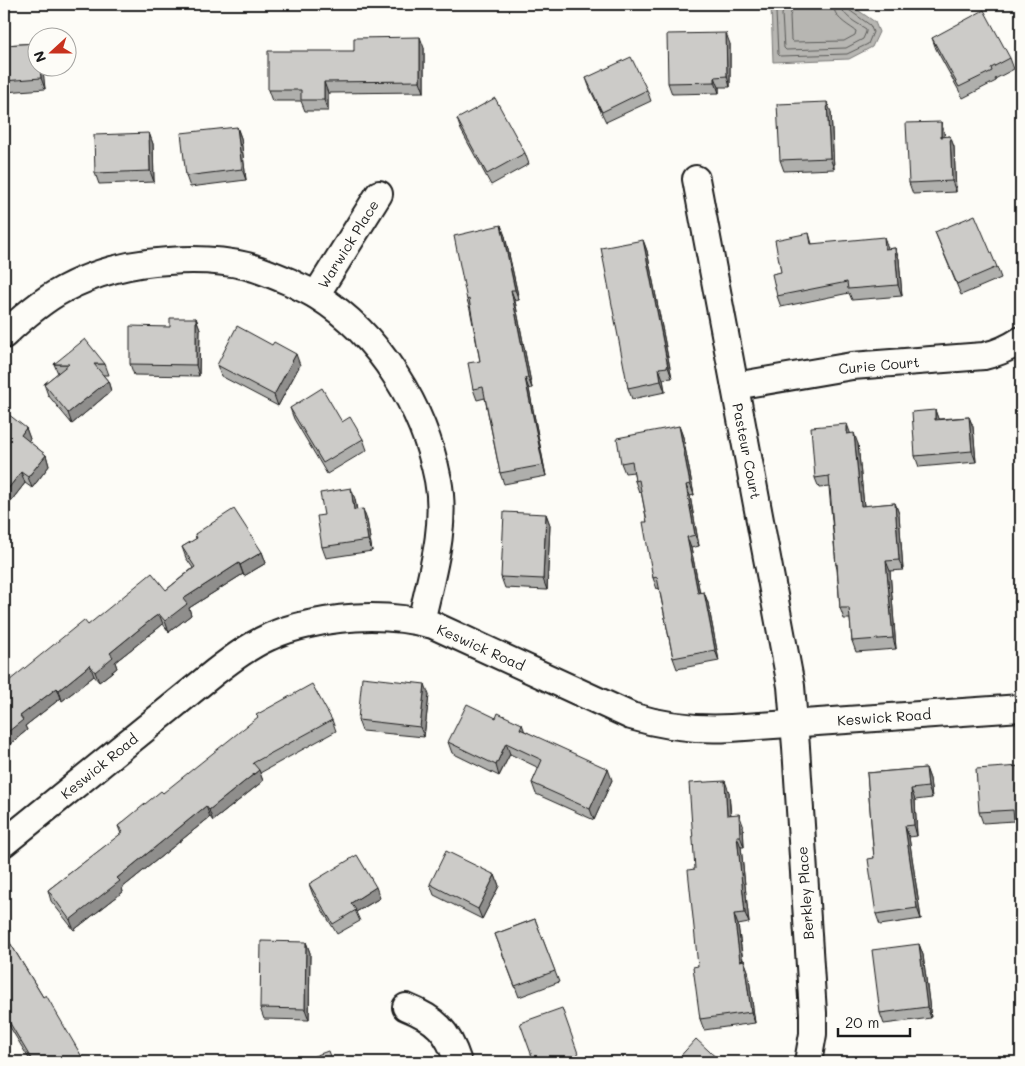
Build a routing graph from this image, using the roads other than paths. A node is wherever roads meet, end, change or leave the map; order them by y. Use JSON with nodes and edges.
{"nodes":[{"id":1,"x":696,"y":179,"type":"dead end"},
{"id":2,"x":379,"y":194,"type":"dead end"},
{"id":3,"x":316,"y":295,"type":"junction"},
{"id":4,"x":4,"y":335,"type":"edge"},
{"id":5,"x":1021,"y":340,"type":"edge"},
{"id":6,"x":735,"y":386,"type":"junction"},
{"id":7,"x":422,"y":622,"type":"junction"},
{"id":8,"x":1021,"y":708,"type":"edge"},
{"id":9,"x":794,"y":724,"type":"junction"},
{"id":10,"x":4,"y":843,"type":"edge"},
{"id":11,"x":406,"y":1007,"type":"dead end"},
{"id":12,"x":458,"y":1062,"type":"edge"},
{"id":13,"x":808,"y":1062,"type":"edge"}],
"edges":[{"from":1,"to":6,"type":"street","name":"Pasteur Court"},
{"from":2,"to":3,"type":"street","name":"Warwick Place"},
{"from":3,"to":4,"type":"street"},
{"from":3,"to":7,"type":"street"},
{"from":5,"to":6,"type":"street","name":"Curie Court"},
{"from":6,"to":9,"type":"street","name":"Pasteur Court"},
{"from":7,"to":9,"type":"street","name":"Keswick Road"},
{"from":7,"to":10,"type":"street","name":"Keswick Road"},
{"from":8,"to":9,"type":"street","name":"Keswick Road"},
{"from":9,"to":13,"type":"street","name":"Berkley Place"},
{"from":11,"to":12,"type":"street"}]}
